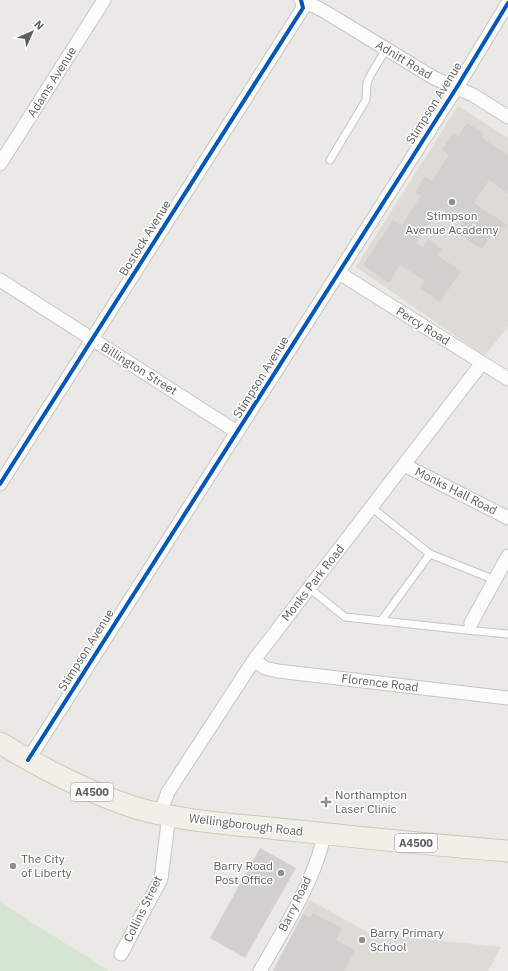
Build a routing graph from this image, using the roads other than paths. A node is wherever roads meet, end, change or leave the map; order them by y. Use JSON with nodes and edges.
{"nodes":[{"id":1,"x":104,"y":0,"type":"edge"},
{"id":2,"x":302,"y":1,"type":"edge"},
{"id":3,"x":508,"y":3,"type":"edge"},
{"id":4,"x":504,"y":18,"type":"edge"},
{"id":5,"x":386,"y":49,"type":"junction"},
{"id":6,"x":457,"y":87,"type":"junction"},
{"id":7,"x":508,"y":118,"type":"edge"},
{"id":8,"x":330,"y":160,"type":"dead end"},
{"id":9,"x":0,"y":164,"type":"edge"},
{"id":10,"x":338,"y":273,"type":"junction"},
{"id":11,"x":0,"y":280,"type":"edge"},
{"id":12,"x":92,"y":340,"type":"junction"},
{"id":13,"x":482,"y":363,"type":"junction"},
{"id":14,"x":508,"y":379,"type":"edge"},
{"id":15,"x":237,"y":432,"type":"junction"},
{"id":16,"x":404,"y":465,"type":"junction"},
{"id":17,"x":0,"y":484,"type":"edge"},
{"id":18,"x":372,"y":507,"type":"junction"},
{"id":19,"x":508,"y":518,"type":"edge"},
{"id":20,"x":430,"y":554,"type":"junction"},
{"id":21,"x":508,"y":556,"type":"edge"},
{"id":22,"x":495,"y":580,"type":"junction"},
{"id":23,"x":309,"y":588,"type":"junction"},
{"id":24,"x":381,"y":621,"type":"junction"},
{"id":25,"x":469,"y":627,"type":"junction"},
{"id":26,"x":508,"y":634,"type":"edge"},
{"id":27,"x":254,"y":660,"type":"junction"},
{"id":28,"x":508,"y":698,"type":"edge"},
{"id":29,"x":0,"y":743,"type":"edge"},
{"id":30,"x":28,"y":760,"type":"junction"},
{"id":31,"x":164,"y":814,"type":"junction"},
{"id":32,"x":324,"y":834,"type":"junction"},
{"id":33,"x":508,"y":851,"type":"edge"},
{"id":34,"x":121,"y":954,"type":"dead end"},
{"id":35,"x":260,"y":971,"type":"edge"}],
"edges":[{"from":1,"to":9,"type":"street","name":"Adams Avenue"},
{"from":2,"to":5,"type":"street","name":"Adnitt Road"},
{"from":2,"to":12,"type":"street","name":"Bostock Avenue"},
{"from":3,"to":4,"type":"street","name":"Stimpson Avenue"},
{"from":4,"to":6,"type":"street","name":"Stimpson Avenue"},
{"from":5,"to":6,"type":"street","name":"Adnitt Road"},
{"from":5,"to":8,"type":"lane"},
{"from":6,"to":7,"type":"street","name":"Adnitt Road"},
{"from":6,"to":10,"type":"street","name":"Stimpson Avenue"},
{"from":10,"to":13,"type":"street","name":"Percy Road"},
{"from":10,"to":15,"type":"street","name":"Stimpson Avenue"},
{"from":11,"to":12,"type":"street","name":"Billington Street"},
{"from":12,"to":15,"type":"street","name":"Billington Street"},
{"from":12,"to":17,"type":"street","name":"Bostock Avenue"},
{"from":13,"to":14,"type":"street","name":"Percy Road"},
{"from":13,"to":16,"type":"street","name":"Monks Park Road"},
{"from":15,"to":30,"type":"street","name":"Stimpson Avenue"},
{"from":16,"to":18,"type":"street","name":"Monks Park Road"},
{"from":16,"to":19,"type":"street","name":"Monks Hall Road"},
{"from":18,"to":20,"type":"lane"},
{"from":18,"to":23,"type":"street","name":"Monks Park Road"},
{"from":20,"to":22,"type":"lane"},
{"from":20,"to":24,"type":"lane"},
{"from":21,"to":22,"type":"street"},
{"from":22,"to":25,"type":"street"},
{"from":23,"to":24,"type":"lane"},
{"from":23,"to":27,"type":"street","name":"Monks Park Road"},
{"from":24,"to":25,"type":"lane"},
{"from":25,"to":26,"type":"lane"},
{"from":27,"to":28,"type":"street","name":"Florence Road"},
{"from":27,"to":31,"type":"street","name":"Monks Park Road"},
{"from":29,"to":30,"type":"main road","name":"Wellingborough Road","number":"A4500"},
{"from":30,"to":31,"type":"main road","name":"Wellingborough Road","number":"A4500"},
{"from":31,"to":32,"type":"main road","name":"Wellingborough Road","number":"A4500"},
{"from":31,"to":34,"type":"street","name":"Collins Street"},
{"from":32,"to":33,"type":"main road","name":"Wellingborough Road","number":"A4500"},
{"from":32,"to":35,"type":"street","name":"Barry Road"}]}
